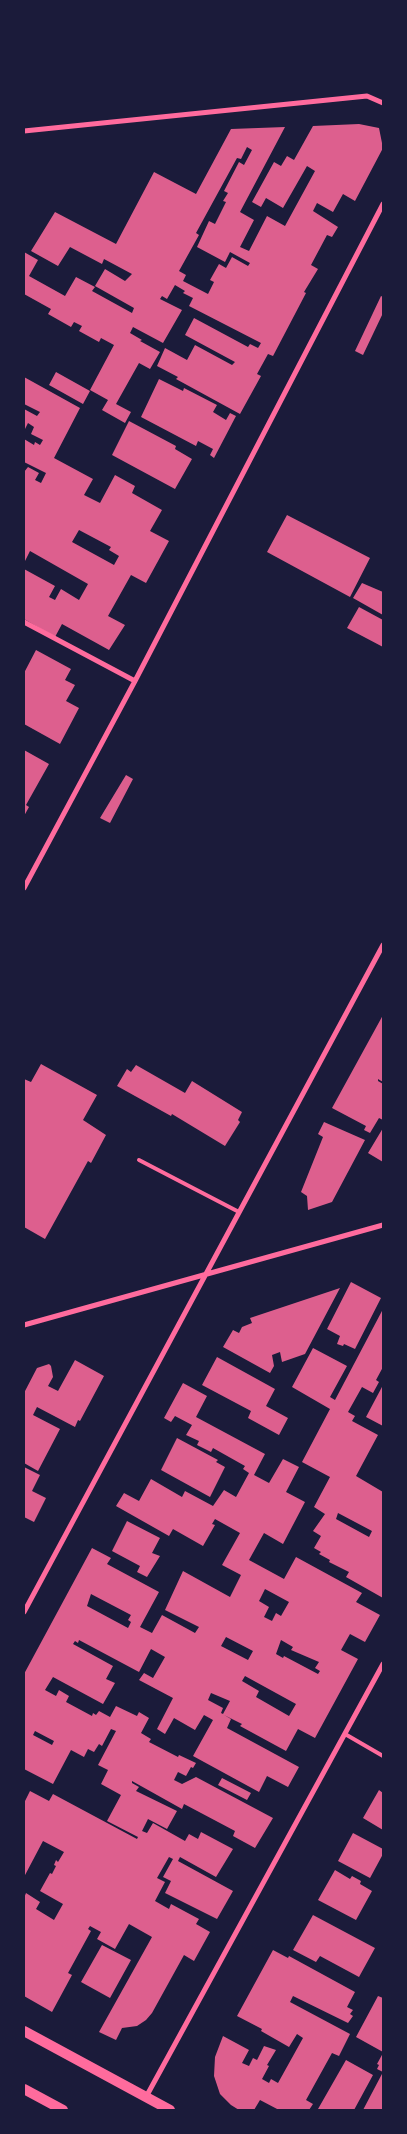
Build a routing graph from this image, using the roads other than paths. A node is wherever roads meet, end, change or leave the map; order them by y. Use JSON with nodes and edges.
{"nodes":[{"id":1,"x":383,"y":104,"type":"edge"},
{"id":2,"x":24,"y":130,"type":"edge"},
{"id":3,"x":383,"y":204,"type":"edge"},
{"id":4,"x":24,"y":622,"type":"edge"},
{"id":5,"x":135,"y":681,"type":"junction"},
{"id":6,"x":24,"y":888,"type":"edge"},
{"id":7,"x":383,"y":945,"type":"edge"},
{"id":8,"x":139,"y":1160,"type":"dead end"},
{"id":9,"x":239,"y":1212,"type":"junction"},
{"id":10,"x":383,"y":1225,"type":"edge"},
{"id":11,"x":206,"y":1274,"type":"junction"},
{"id":12,"x":24,"y":1325,"type":"edge"},
{"id":13,"x":24,"y":1612,"type":"edge"},
{"id":14,"x":383,"y":1664,"type":"edge"},
{"id":15,"x":345,"y":1734,"type":"junction"},
{"id":16,"x":383,"y":1756,"type":"edge"},
{"id":17,"x":24,"y":2031,"type":"edge"},
{"id":18,"x":24,"y":2089,"type":"edge"},
{"id":19,"x":146,"y":2097,"type":"junction"},
{"id":20,"x":63,"y":2110,"type":"edge"},
{"id":21,"x":170,"y":2110,"type":"edge"}],
"edges":[{"from":1,"to":2,"type":"street"},
{"from":3,"to":5,"type":"street"},
{"from":4,"to":5,"type":"street"},
{"from":5,"to":6,"type":"street"},
{"from":7,"to":9,"type":"street"},
{"from":8,"to":9,"type":"lane"},
{"from":9,"to":11,"type":"street"},
{"from":10,"to":11,"type":"street"},
{"from":11,"to":12,"type":"street"},
{"from":11,"to":13,"type":"street"},
{"from":14,"to":15,"type":"street"},
{"from":15,"to":16,"type":"lane"},
{"from":15,"to":19,"type":"street"},
{"from":17,"to":19,"type":"main road"},
{"from":18,"to":20,"type":"main road"},
{"from":19,"to":21,"type":"main road"}]}
